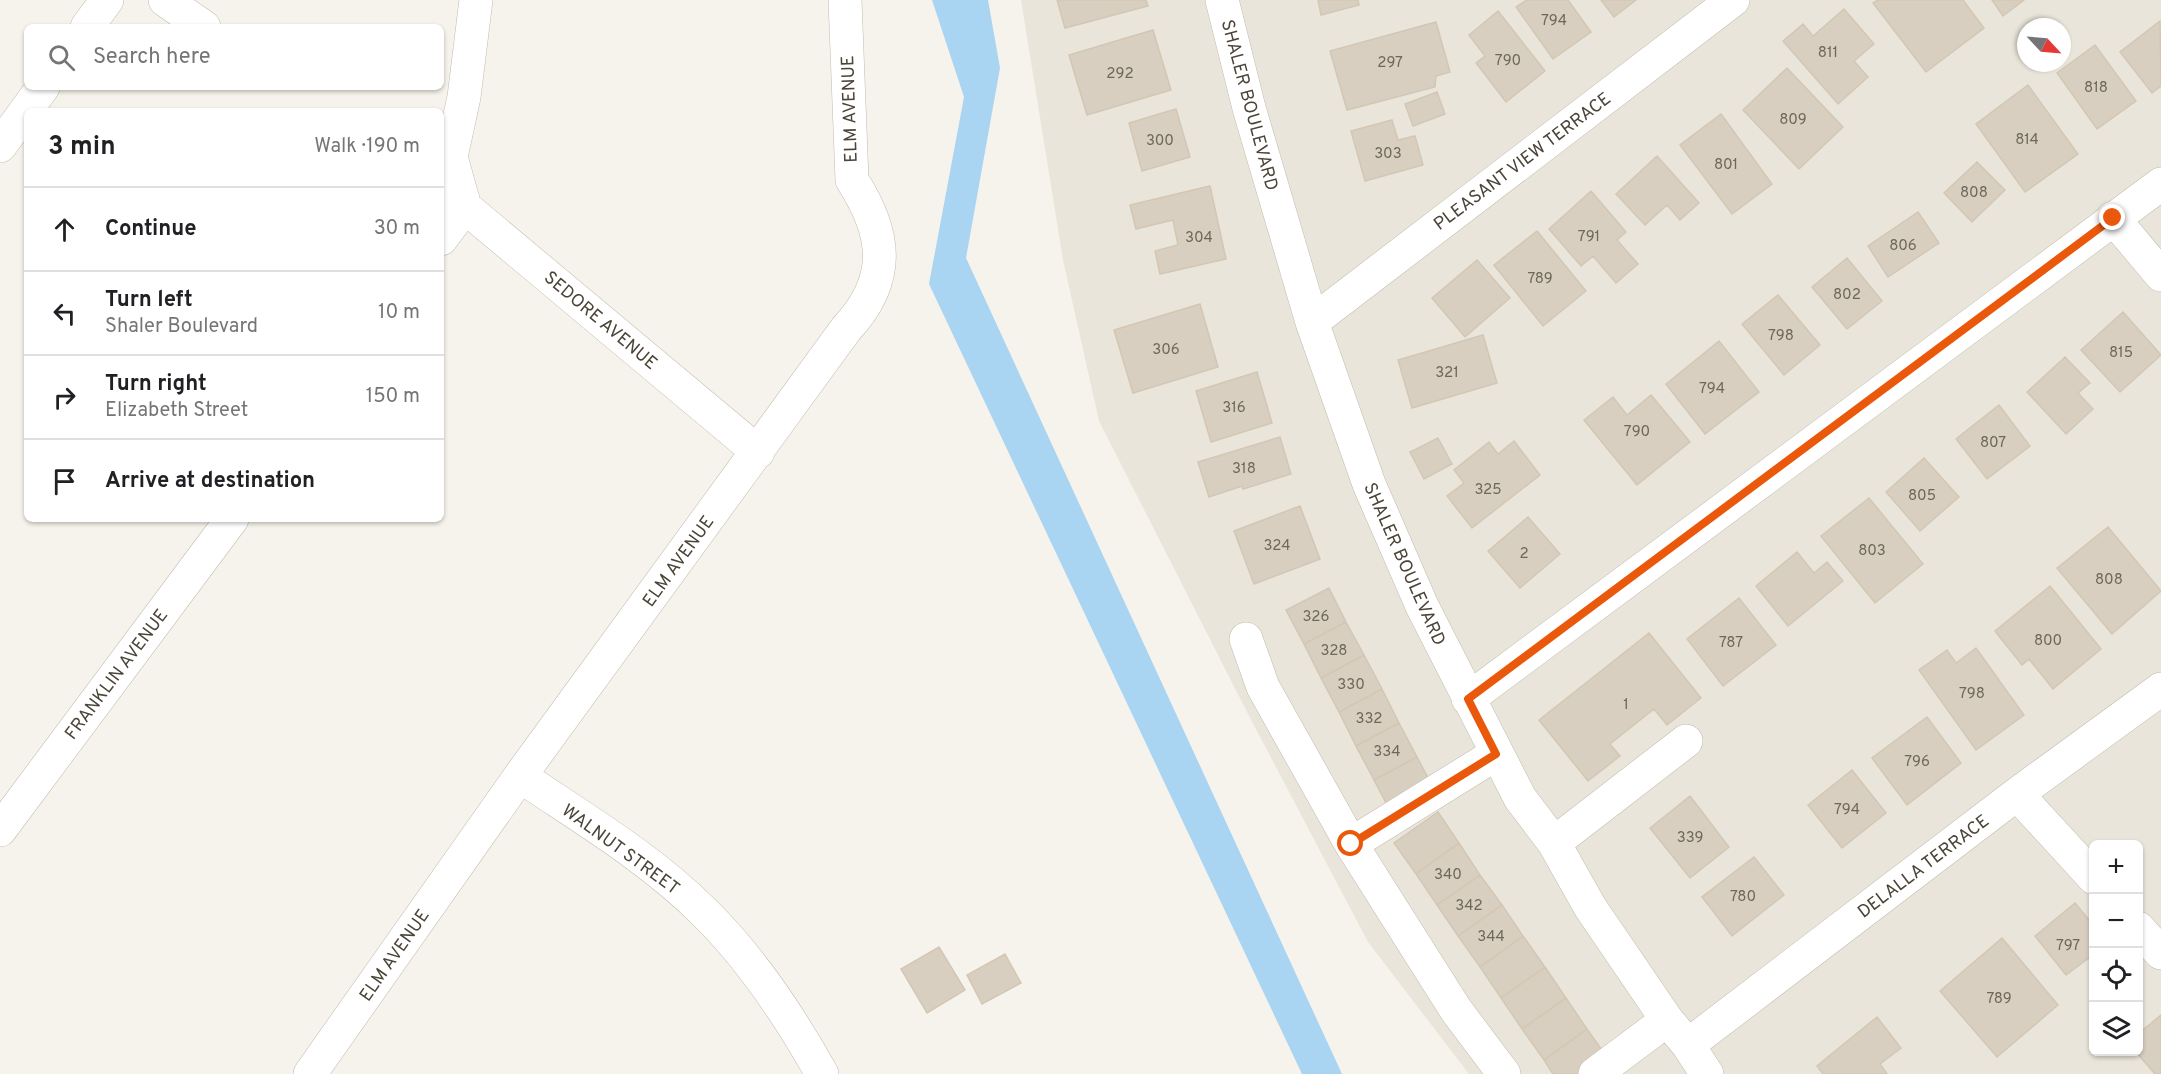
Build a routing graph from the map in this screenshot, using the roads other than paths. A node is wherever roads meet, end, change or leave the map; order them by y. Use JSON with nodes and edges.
{"nodes":[{"id":1,"x":106,"y":0,"type":"edge"},
{"id":2,"x":165,"y":0,"type":"edge"},
{"id":3,"x":476,"y":0,"type":"edge"},
{"id":4,"x":845,"y":0,"type":"edge"},
{"id":5,"x":1222,"y":0,"type":"edge"},
{"id":6,"x":1732,"y":0,"type":"edge"},
{"id":7,"x":89,"y":24,"type":"edge"},
{"id":8,"x":200,"y":24,"type":"edge"},
{"id":9,"x":41,"y":90,"type":"edge"},
{"id":10,"x":28,"y":108,"type":"edge"},
{"id":11,"x":24,"y":113,"type":"edge"},
{"id":12,"x":0,"y":146,"type":"edge"},
{"id":13,"x":2161,"y":184,"type":"edge"},
{"id":14,"x":453,"y":200,"type":"edge"},
{"id":15,"x":2113,"y":218,"type":"junction"},
{"id":16,"x":444,"y":229,"type":"edge"},
{"id":17,"x":2161,"y":275,"type":"edge"},
{"id":18,"x":1312,"y":322,"type":"junction"},
{"id":19,"x":758,"y":452,"type":"junction"},
{"id":20,"x":230,"y":522,"type":"edge"},
{"id":21,"x":1246,"y":639,"type":"dead end"},
{"id":22,"x":2161,"y":689,"type":"edge"},
{"id":23,"x":1468,"y":699,"type":"junction"},
{"id":24,"x":1686,"y":741,"type":"dead end"},
{"id":25,"x":1496,"y":754,"type":"junction"},
{"id":26,"x":520,"y":776,"type":"junction"},
{"id":27,"x":2017,"y":794,"type":"junction"},
{"id":28,"x":0,"y":830,"type":"edge"},
{"id":29,"x":1554,"y":843,"type":"junction"},
{"id":30,"x":1351,"y":844,"type":"junction"},
{"id":31,"x":2089,"y":873,"type":"edge"},
{"id":32,"x":2143,"y":933,"type":"edge"},
{"id":33,"x":2161,"y":953,"type":"edge"},
{"id":34,"x":1667,"y":1020,"type":"junction"},
{"id":35,"x":1688,"y":1045,"type":"junction"},
{"id":36,"x":808,"y":1066,"type":"edge"},
{"id":37,"x":310,"y":1074,"type":"edge"},
{"id":38,"x":1504,"y":1074,"type":"edge"},
{"id":39,"x":1595,"y":1074,"type":"edge"},
{"id":40,"x":1707,"y":1074,"type":"edge"}],
"edges":[{"from":1,"to":7,"type":"street"},
{"from":2,"to":8,"type":"street"},
{"from":3,"to":14,"type":"street"},
{"from":4,"to":19,"type":"street","name":"ELM AVENUE"},
{"from":5,"to":18,"type":"street","name":"SHALER BOULEVARD"},
{"from":6,"to":18,"type":"street","name":"PLEASANT VIEW TERRACE"},
{"from":9,"to":10,"type":"street"},
{"from":11,"to":12,"type":"street"},
{"from":13,"to":15,"type":"street"},
{"from":14,"to":16,"type":"street"},
{"from":14,"to":19,"type":"street","name":"SEDORE AVENUE"},
{"from":15,"to":17,"type":"street"},
{"from":15,"to":23,"type":"street"},
{"from":18,"to":23,"type":"street","name":"SHALER BOULEVARD"},
{"from":19,"to":26,"type":"street","name":"ELM AVENUE"},
{"from":20,"to":28,"type":"street","name":"FRANKLIN AVENUE"},
{"from":21,"to":30,"type":"street"},
{"from":22,"to":27,"type":"street","name":"DELALLA TERRACE"},
{"from":23,"to":25,"type":"street","name":"SHALER BOULEVARD"},
{"from":24,"to":29,"type":"street"},
{"from":25,"to":29,"type":"street","name":"SHALER BOULEVARD"},
{"from":25,"to":30,"type":"street"},
{"from":26,"to":36,"type":"street","name":"WALNUT STREET"},
{"from":26,"to":37,"type":"street","name":"ELM AVENUE"},
{"from":27,"to":31,"type":"street"},
{"from":27,"to":35,"type":"street","name":"DELALLA TERRACE"},
{"from":29,"to":34,"type":"street","name":"SHALER BOULEVARD"},
{"from":30,"to":38,"type":"street"},
{"from":32,"to":33,"type":"street"},
{"from":34,"to":35,"type":"street","name":"SHALER BOULEVARD"},
{"from":34,"to":39,"type":"street"},
{"from":35,"to":40,"type":"street","name":"SHALER BOULEVARD"}]}
